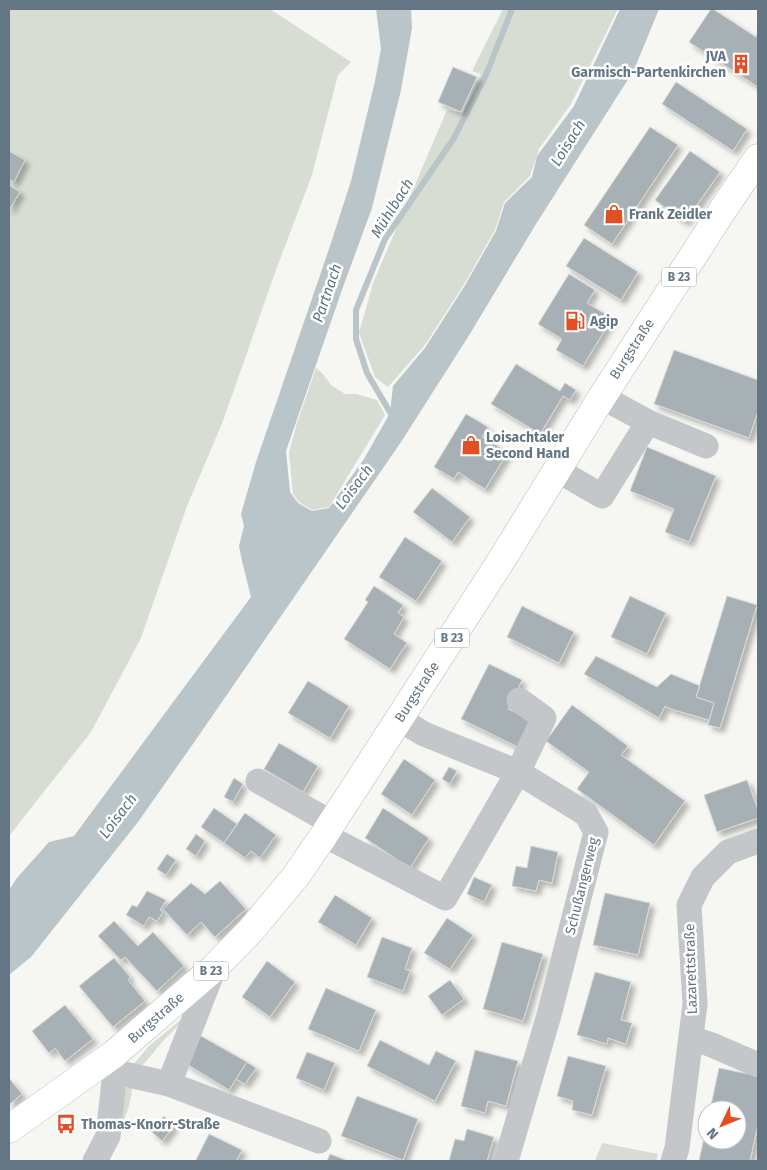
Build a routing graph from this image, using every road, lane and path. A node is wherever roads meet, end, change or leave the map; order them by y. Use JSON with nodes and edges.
{"nodes":[{"id":1,"x":758,"y":158,"type":"edge"},
{"id":2,"x":602,"y":396,"type":"junction"},
{"id":3,"x":648,"y":422,"type":"junction"},
{"id":4,"x":706,"y":446,"type":"dead end"},
{"id":5,"x":558,"y":470,"type":"junction"},
{"id":6,"x":519,"y":700,"type":"dead end"},
{"id":7,"x":399,"y":719,"type":"junction"},
{"id":8,"x":518,"y":772,"type":"junction"},
{"id":9,"x":258,"y":781,"type":"dead end"},
{"id":10,"x":328,"y":829,"type":"junction"},
{"id":11,"x":758,"y":841,"type":"edge"},
{"id":12,"x":214,"y":968,"type":"junction"},
{"id":13,"x":691,"y":1038,"type":"junction"},
{"id":14,"x":115,"y":1063,"type":"junction"},
{"id":15,"x":758,"y":1065,"type":"edge"},
{"id":16,"x":169,"y":1084,"type":"junction"},
{"id":17,"x":9,"y":1129,"type":"edge"},
{"id":18,"x":319,"y":1141,"type":"dead end"},
{"id":19,"x":95,"y":1161,"type":"edge"},
{"id":20,"x":506,"y":1161,"type":"edge"},
{"id":21,"x":672,"y":1161,"type":"edge"}],
"edges":[{"from":1,"to":2,"type":"main road","name":"Burgstraße","number":"B 23"},
{"from":2,"to":3,"type":"street"},
{"from":2,"to":5,"type":"main road","name":"Burgstraße","number":"B 23"},
{"from":3,"to":4,"type":"street"},
{"from":3,"to":5,"type":"street"},
{"from":5,"to":7,"type":"main road","name":"Burgstraße","number":"B 23"},
{"from":6,"to":8,"type":"street"},
{"from":7,"to":8,"type":"street","name":"Schußangerweg"},
{"from":7,"to":10,"type":"main road","name":"Burgstraße","number":"B 23"},
{"from":8,"to":10,"type":"street"},
{"from":8,"to":20,"type":"street","name":"Schußangerweg"},
{"from":9,"to":10,"type":"street"},
{"from":10,"to":12,"type":"main road","name":"Burgstraße","number":"B 23"},
{"from":11,"to":13,"type":"street","name":"Lazarettstraße"},
{"from":12,"to":14,"type":"main road","name":"Burgstraße","number":"B 23"},
{"from":12,"to":16,"type":"street"},
{"from":13,"to":15,"type":"street"},
{"from":13,"to":21,"type":"street","name":"Lazarettstraße"},
{"from":14,"to":16,"type":"street"},
{"from":14,"to":17,"type":"main road","name":"Burgstraße","number":"B 23"},
{"from":14,"to":19,"type":"street"},
{"from":16,"to":18,"type":"street"}]}
